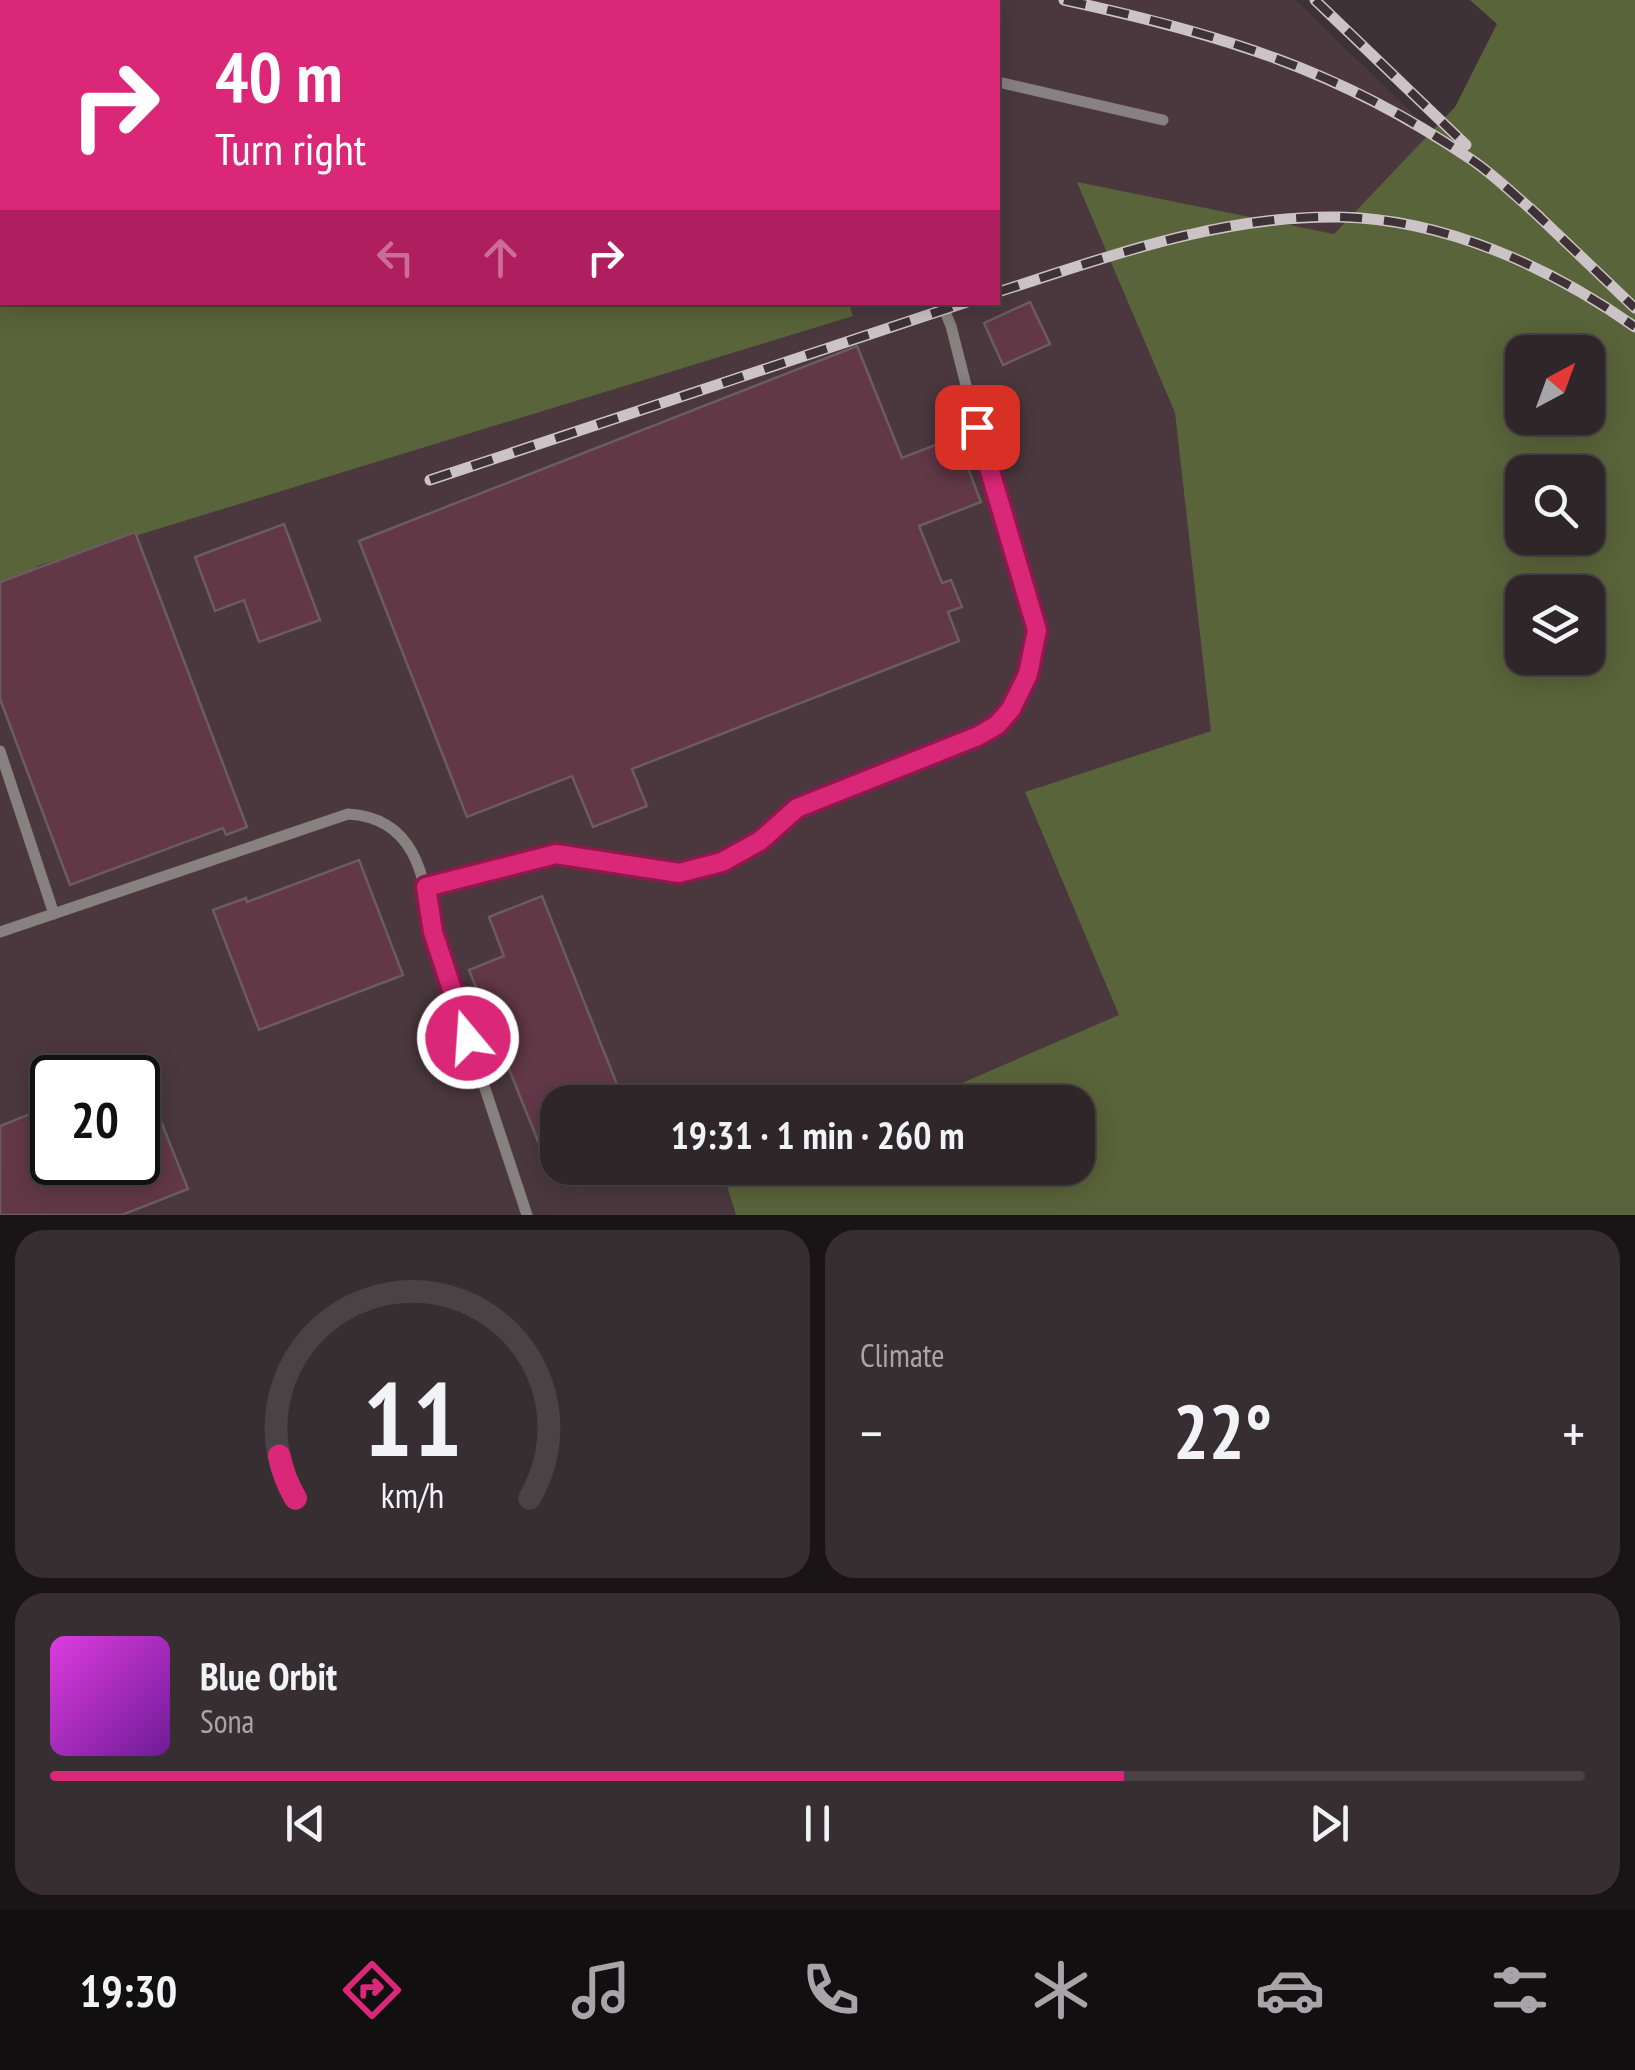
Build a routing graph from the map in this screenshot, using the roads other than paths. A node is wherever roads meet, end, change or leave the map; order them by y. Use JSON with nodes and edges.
{"nodes":[{"id":1,"x":1000,"y":82,"type":"edge"},
{"id":2,"x":1163,"y":120,"type":"dead end"},
{"id":3,"x":942,"y":305,"type":"edge"},
{"id":4,"x":0,"y":751,"type":"edge"},
{"id":5,"x":426,"y":887,"type":"junction"},
{"id":6,"x":54,"y":914,"type":"junction"},
{"id":7,"x":0,"y":932,"type":"edge"},
{"id":8,"x":527,"y":1215,"type":"edge"}],
"edges":[{"from":1,"to":2,"type":"lane"},
{"from":3,"to":5,"type":"lane"},
{"from":4,"to":6,"type":"lane"},
{"from":5,"to":6,"type":"lane"},
{"from":5,"to":8,"type":"lane"},
{"from":6,"to":7,"type":"lane"}]}
